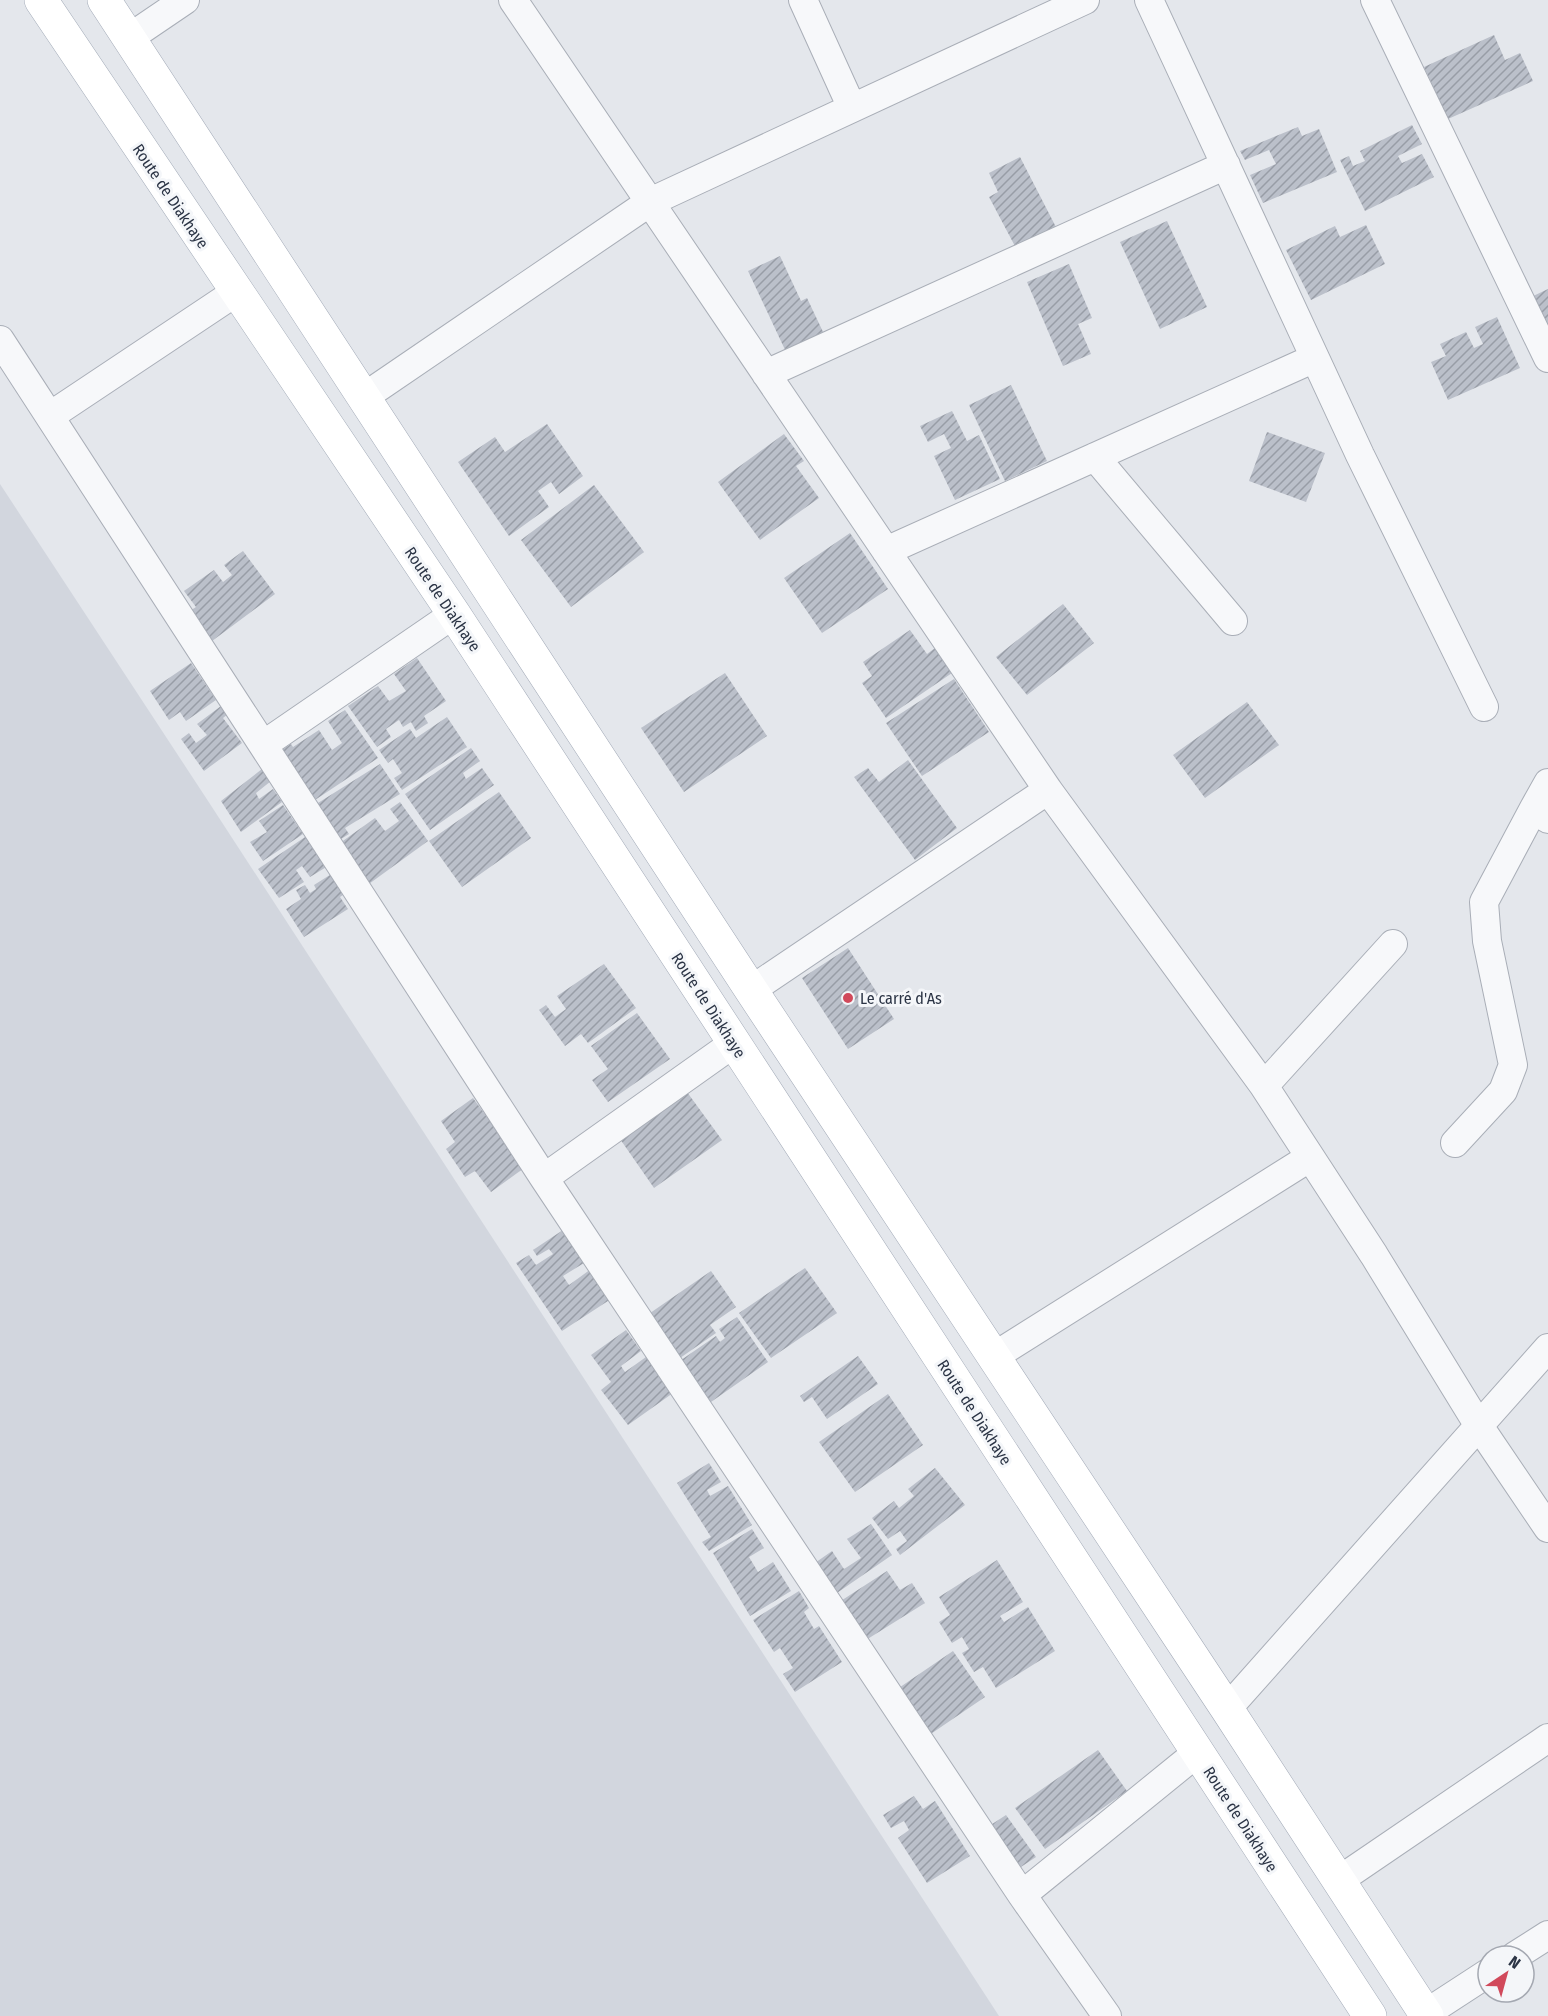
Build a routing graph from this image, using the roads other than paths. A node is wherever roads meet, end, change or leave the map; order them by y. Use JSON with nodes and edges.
{"nodes":[{"id":1,"x":41,"y":0,"type":"edge"},
{"id":2,"x":104,"y":0,"type":"edge"},
{"id":3,"x":185,"y":0,"type":"edge"},
{"id":4,"x":513,"y":0,"type":"edge"},
{"id":5,"x":803,"y":0,"type":"edge"},
{"id":6,"x":1086,"y":0,"type":"edge"},
{"id":7,"x":1149,"y":0,"type":"edge"},
{"id":8,"x":1375,"y":0,"type":"edge"},
{"id":9,"x":129,"y":38,"type":"junction"},
{"id":10,"x":852,"y":108,"type":"junction"},
{"id":11,"x":1226,"y":165,"type":"junction"},
{"id":12,"x":650,"y":202,"type":"junction"},
{"id":13,"x":236,"y":292,"type":"junction"},
{"id":14,"x":0,"y":340,"type":"edge"},
{"id":15,"x":1315,"y":358,"type":"junction"},
{"id":16,"x":1548,"y":358,"type":"edge"},
{"id":17,"x":766,"y":374,"type":"junction"},
{"id":18,"x":364,"y":397,"type":"junction"},
{"id":19,"x":50,"y":416,"type":"junction"},
{"id":20,"x":1095,"y":457,"type":"junction"},
{"id":21,"x":886,"y":550,"type":"junction"},
{"id":22,"x":454,"y":614,"type":"junction"},
{"id":23,"x":1233,"y":621,"type":"dead end"},
{"id":24,"x":1484,"y":707,"type":"dead end"},
{"id":25,"x":263,"y":745,"type":"junction"},
{"id":26,"x":1548,"y":783,"type":"edge"},
{"id":27,"x":1048,"y":790,"type":"junction"},
{"id":28,"x":1541,"y":814,"type":"edge"},
{"id":29,"x":1393,"y":944,"type":"dead end"},
{"id":30,"x":751,"y":990,"type":"junction"},
{"id":31,"x":734,"y":1043,"type":"junction"},
{"id":32,"x":1264,"y":1086,"type":"junction"},
{"id":33,"x":1455,"y":1143,"type":"dead end"},
{"id":34,"x":1310,"y":1158,"type":"junction"},
{"id":35,"x":544,"y":1179,"type":"junction"},
{"id":36,"x":1548,"y":1348,"type":"edge"},
{"id":37,"x":993,"y":1357,"type":"junction"},
{"id":38,"x":1479,"y":1426,"type":"junction"},
{"id":39,"x":1548,"y":1528,"type":"edge"},
{"id":40,"x":1227,"y":1709,"type":"junction"},
{"id":41,"x":1548,"y":1738,"type":"edge"},
{"id":42,"x":1197,"y":1752,"type":"junction"},
{"id":43,"x":1338,"y":1881,"type":"junction"},
{"id":44,"x":1022,"y":1895,"type":"junction"},
{"id":45,"x":1548,"y":1935,"type":"edge"},
{"id":46,"x":1534,"y":1944,"type":"edge"},
{"id":47,"x":1476,"y":1981,"type":"edge"},
{"id":48,"x":1426,"y":2015,"type":"edge"},
{"id":49,"x":1107,"y":2016,"type":"edge"},
{"id":50,"x":1370,"y":2016,"type":"edge"}],
"edges":[{"from":1,"to":13,"type":"main road","name":"Route de Diakhaye"},
{"from":2,"to":9,"type":"main road"},
{"from":3,"to":9,"type":"street"},
{"from":4,"to":12,"type":"street"},
{"from":5,"to":10,"type":"street"},
{"from":6,"to":10,"type":"street"},
{"from":7,"to":11,"type":"street"},
{"from":8,"to":16,"type":"street"},
{"from":9,"to":18,"type":"main road"},
{"from":10,"to":12,"type":"street"},
{"from":11,"to":15,"type":"street"},
{"from":11,"to":17,"type":"street"},
{"from":12,"to":17,"type":"street"},
{"from":12,"to":18,"type":"street"},
{"from":13,"to":19,"type":"street"},
{"from":13,"to":22,"type":"main road","name":"Route de Diakhaye"},
{"from":14,"to":19,"type":"street"},
{"from":15,"to":20,"type":"street"},
{"from":15,"to":24,"type":"street"},
{"from":17,"to":21,"type":"street"},
{"from":18,"to":30,"type":"main road"},
{"from":19,"to":25,"type":"street"},
{"from":20,"to":21,"type":"street"},
{"from":20,"to":23,"type":"street"},
{"from":21,"to":27,"type":"street"},
{"from":22,"to":25,"type":"street"},
{"from":22,"to":31,"type":"main road","name":"Route de Diakhaye"},
{"from":25,"to":35,"type":"street"},
{"from":26,"to":28,"type":"street"},
{"from":27,"to":30,"type":"street"},
{"from":27,"to":32,"type":"street"},
{"from":28,"to":33,"type":"street"},
{"from":29,"to":32,"type":"street"},
{"from":30,"to":37,"type":"main road"},
{"from":31,"to":35,"type":"street"},
{"from":31,"to":42,"type":"main road","name":"Route de Diakhaye"},
{"from":32,"to":34,"type":"street"},
{"from":34,"to":37,"type":"street"},
{"from":34,"to":38,"type":"street"},
{"from":35,"to":44,"type":"street"},
{"from":36,"to":38,"type":"street"},
{"from":37,"to":40,"type":"main road"},
{"from":38,"to":39,"type":"street"},
{"from":38,"to":40,"type":"street"},
{"from":40,"to":43,"type":"main road"},
{"from":41,"to":43,"type":"street"},
{"from":42,"to":44,"type":"street"},
{"from":42,"to":50,"type":"main road","name":"Route de Diakhaye"},
{"from":43,"to":48,"type":"main road"},
{"from":44,"to":49,"type":"street"},
{"from":45,"to":46,"type":"street"},
{"from":47,"to":48,"type":"street"}]}
